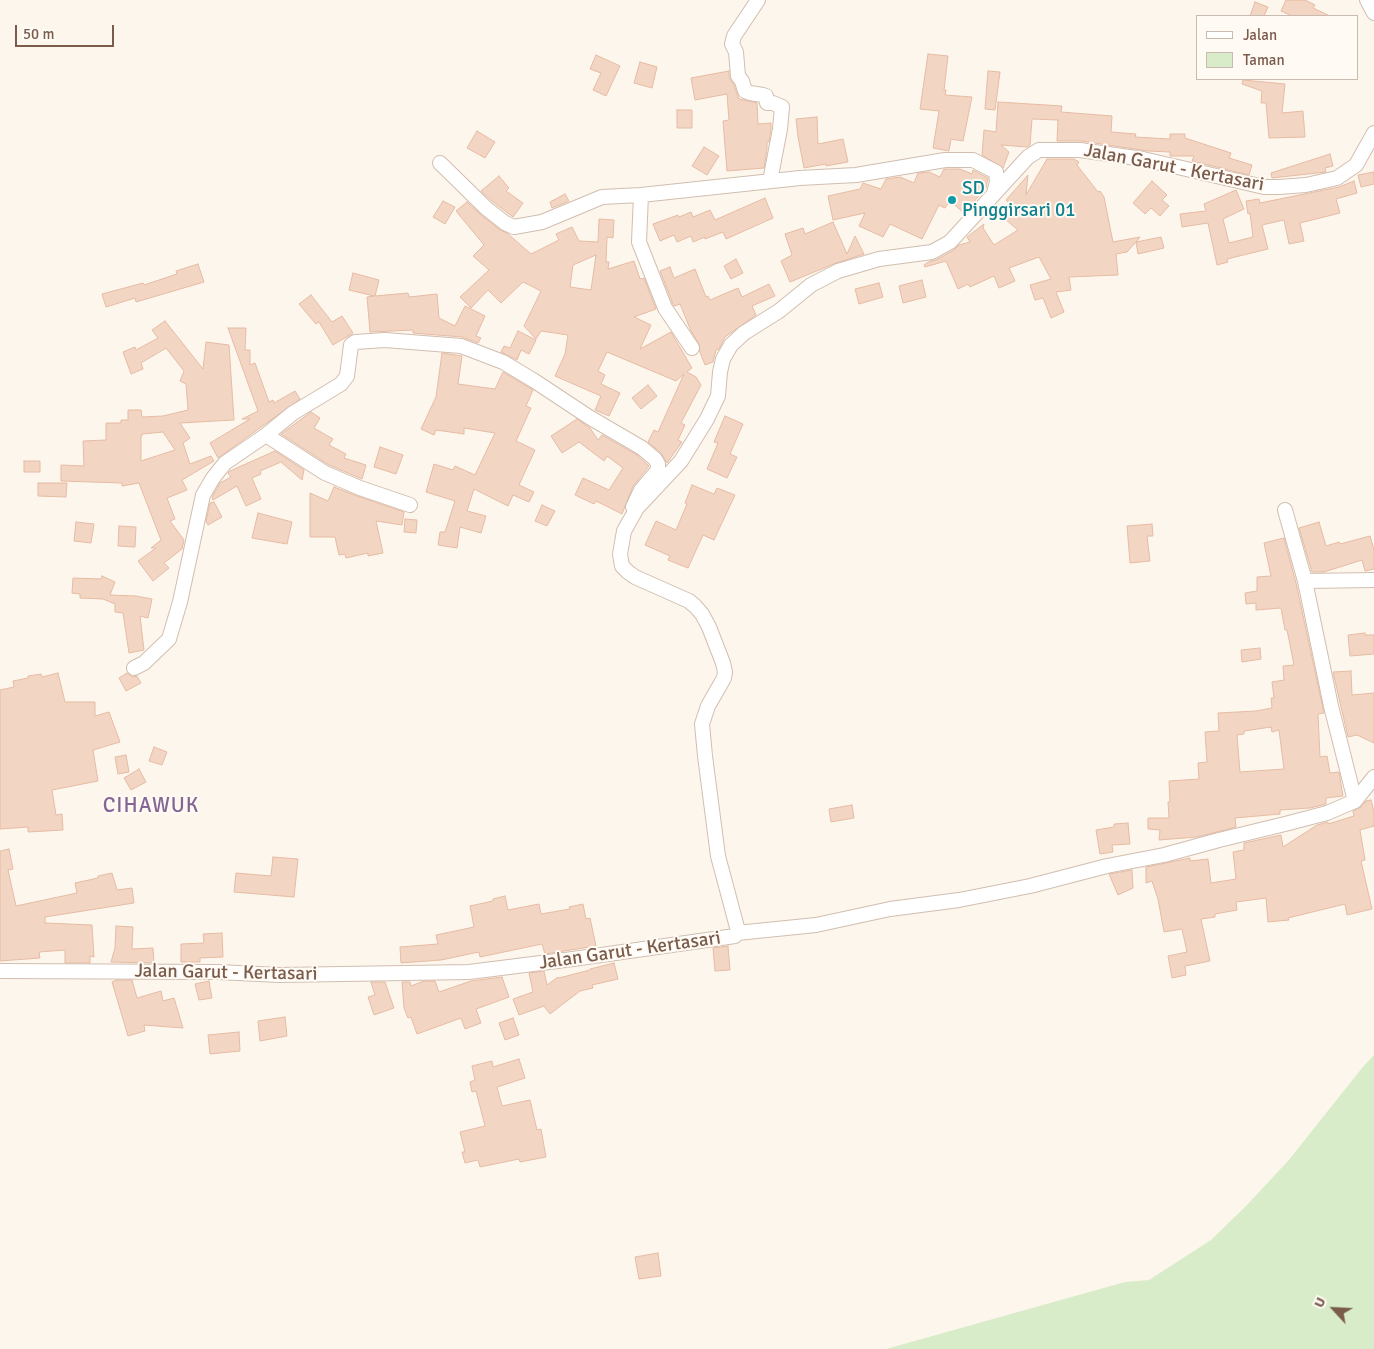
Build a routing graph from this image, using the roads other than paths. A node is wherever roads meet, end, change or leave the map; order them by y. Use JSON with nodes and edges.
{"nodes":[{"id":1,"x":758,"y":0,"type":"edge"},
{"id":2,"x":1368,"y":0,"type":"edge"},
{"id":3,"x":1374,"y":14,"type":"edge"},
{"id":4,"x":1374,"y":133,"type":"edge"},
{"id":5,"x":440,"y":163,"type":"dead end"},
{"id":6,"x":770,"y":181,"type":"junction"},
{"id":7,"x":994,"y":194,"type":"junction"},
{"id":8,"x":641,"y":196,"type":"junction"},
{"id":9,"x":692,"y":348,"type":"dead end"},
{"id":10,"x":266,"y":435,"type":"junction"},
{"id":11,"x":410,"y":505,"type":"dead end"},
{"id":12,"x":1285,"y":510,"type":"dead end"},
{"id":13,"x":624,"y":531,"type":"junction"},
{"id":14,"x":1374,"y":580,"type":"edge"},
{"id":15,"x":1305,"y":581,"type":"junction"},
{"id":16,"x":134,"y":668,"type":"dead end"},
{"id":17,"x":1374,"y":777,"type":"edge"},
{"id":18,"x":1355,"y":801,"type":"junction"},
{"id":19,"x":737,"y":933,"type":"junction"},
{"id":20,"x":0,"y":971,"type":"edge"}],
"edges":[{"from":1,"to":6,"type":"street"},
{"from":2,"to":3,"type":"street"},
{"from":4,"to":7,"type":"street","name":"Jalan Garut - Kertasari"},
{"from":5,"to":8,"type":"street"},
{"from":6,"to":7,"type":"street"},
{"from":6,"to":8,"type":"street"},
{"from":7,"to":13,"type":"street","name":"Jalan Garut - Kertasari"},
{"from":8,"to":9,"type":"street"},
{"from":10,"to":11,"type":"street"},
{"from":10,"to":13,"type":"street"},
{"from":10,"to":16,"type":"street"},
{"from":12,"to":15,"type":"street"},
{"from":13,"to":19,"type":"street","name":"Jalan Garut - Kertasari"},
{"from":14,"to":15,"type":"street"},
{"from":15,"to":18,"type":"street"},
{"from":17,"to":18,"type":"street"},
{"from":18,"to":19,"type":"street"},
{"from":19,"to":20,"type":"street","name":"Jalan Garut - Kertasari"}]}
